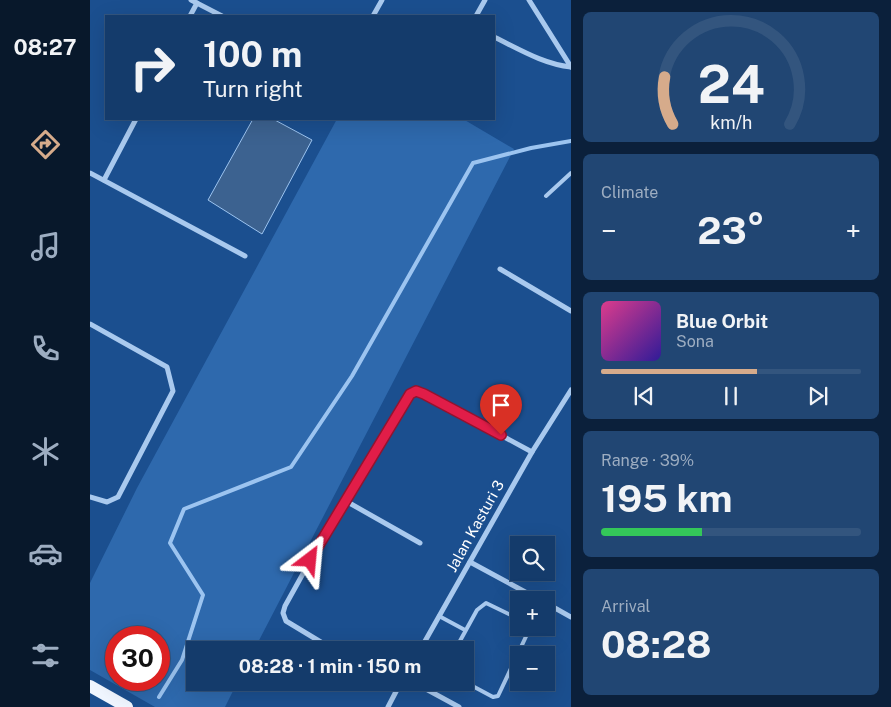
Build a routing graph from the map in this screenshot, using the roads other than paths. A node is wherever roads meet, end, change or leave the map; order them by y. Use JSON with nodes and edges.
{"nodes":[{"id":1,"x":191,"y":0,"type":"edge"},
{"id":2,"x":382,"y":0,"type":"edge"},
{"id":3,"x":485,"y":0,"type":"edge"},
{"id":4,"x":529,"y":0,"type":"edge"},
{"id":5,"x":197,"y":4,"type":"junction"},
{"id":6,"x":191,"y":15,"type":"edge"},
{"id":7,"x":220,"y":15,"type":"edge"},
{"id":8,"x":374,"y":15,"type":"edge"},
{"id":9,"x":477,"y":15,"type":"edge"},
{"id":10,"x":495,"y":37,"type":"edge"},
{"id":11,"x":571,"y":67,"type":"edge"},
{"id":12,"x":135,"y":120,"type":"edge"},
{"id":13,"x":90,"y":173,"type":"edge"},
{"id":14,"x":571,"y":174,"type":"edge"},
{"id":15,"x":104,"y":180,"type":"junction"},
{"id":16,"x":546,"y":196,"type":"dead end"},
{"id":17,"x":245,"y":256,"type":"dead end"},
{"id":18,"x":500,"y":269,"type":"dead end"},
{"id":19,"x":571,"y":311,"type":"edge"},
{"id":20,"x":90,"y":324,"type":"edge"},
{"id":21,"x":570,"y":394,"type":"edge"},
{"id":22,"x":532,"y":452,"type":"junction"},
{"id":23,"x":90,"y":497,"type":"edge"},
{"id":24,"x":344,"y":500,"type":"junction"},
{"id":25,"x":420,"y":543,"type":"dead end"},
{"id":26,"x":470,"y":562,"type":"junction"},
{"id":27,"x":523,"y":591,"type":"edge"},
{"id":28,"x":555,"y":608,"type":"edge"},
{"id":29,"x":510,"y":615,"type":"edge"},
{"id":30,"x":439,"y":616,"type":"junction"},
{"id":31,"x":571,"y":617,"type":"edge"},
{"id":32,"x":465,"y":630,"type":"junction"},
{"id":33,"x":526,"y":636,"type":"edge"},
{"id":34,"x":319,"y":641,"type":"edge"},
{"id":35,"x":425,"y":641,"type":"edge"},
{"id":36,"x":460,"y":641,"type":"edge"},
{"id":37,"x":90,"y":686,"type":"edge"},
{"id":38,"x":474,"y":687,"type":"edge"},
{"id":39,"x":396,"y":691,"type":"edge"},
{"id":40,"x":429,"y":691,"type":"edge"},
{"id":41,"x":127,"y":707,"type":"edge"},
{"id":42,"x":388,"y":707,"type":"edge"},
{"id":43,"x":458,"y":707,"type":"edge"}],
"edges":[{"from":1,"to":5,"type":"street"},
{"from":2,"to":8,"type":"street"},
{"from":3,"to":9,"type":"street"},
{"from":4,"to":11,"type":"street"},
{"from":5,"to":6,"type":"street"},
{"from":5,"to":7,"type":"street"},
{"from":10,"to":11,"type":"street"},
{"from":12,"to":15,"type":"street"},
{"from":13,"to":15,"type":"street"},
{"from":14,"to":16,"type":"lane"},
{"from":15,"to":17,"type":"street"},
{"from":18,"to":19,"type":"street"},
{"from":20,"to":23,"type":"street"},
{"from":21,"to":22,"type":"street","name":"Jalan Kasturi 3"},
{"from":22,"to":24,"type":"street"},
{"from":22,"to":26,"type":"street","name":"Jalan Kasturi 3"},
{"from":24,"to":25,"type":"street"},
{"from":24,"to":34,"type":"street"},
{"from":26,"to":27,"type":"street"},
{"from":26,"to":30,"type":"street","name":"Jalan Kasturi 3"},
{"from":28,"to":31,"type":"street"},
{"from":29,"to":32,"type":"lane"},
{"from":30,"to":32,"type":"lane"},
{"from":30,"to":35,"type":"street","name":"Jalan Kasturi 3"},
{"from":32,"to":36,"type":"lane"},
{"from":33,"to":38,"type":"lane"},
{"from":37,"to":41,"type":"main road"},
{"from":39,"to":42,"type":"street"},
{"from":40,"to":43,"type":"street"}]}
